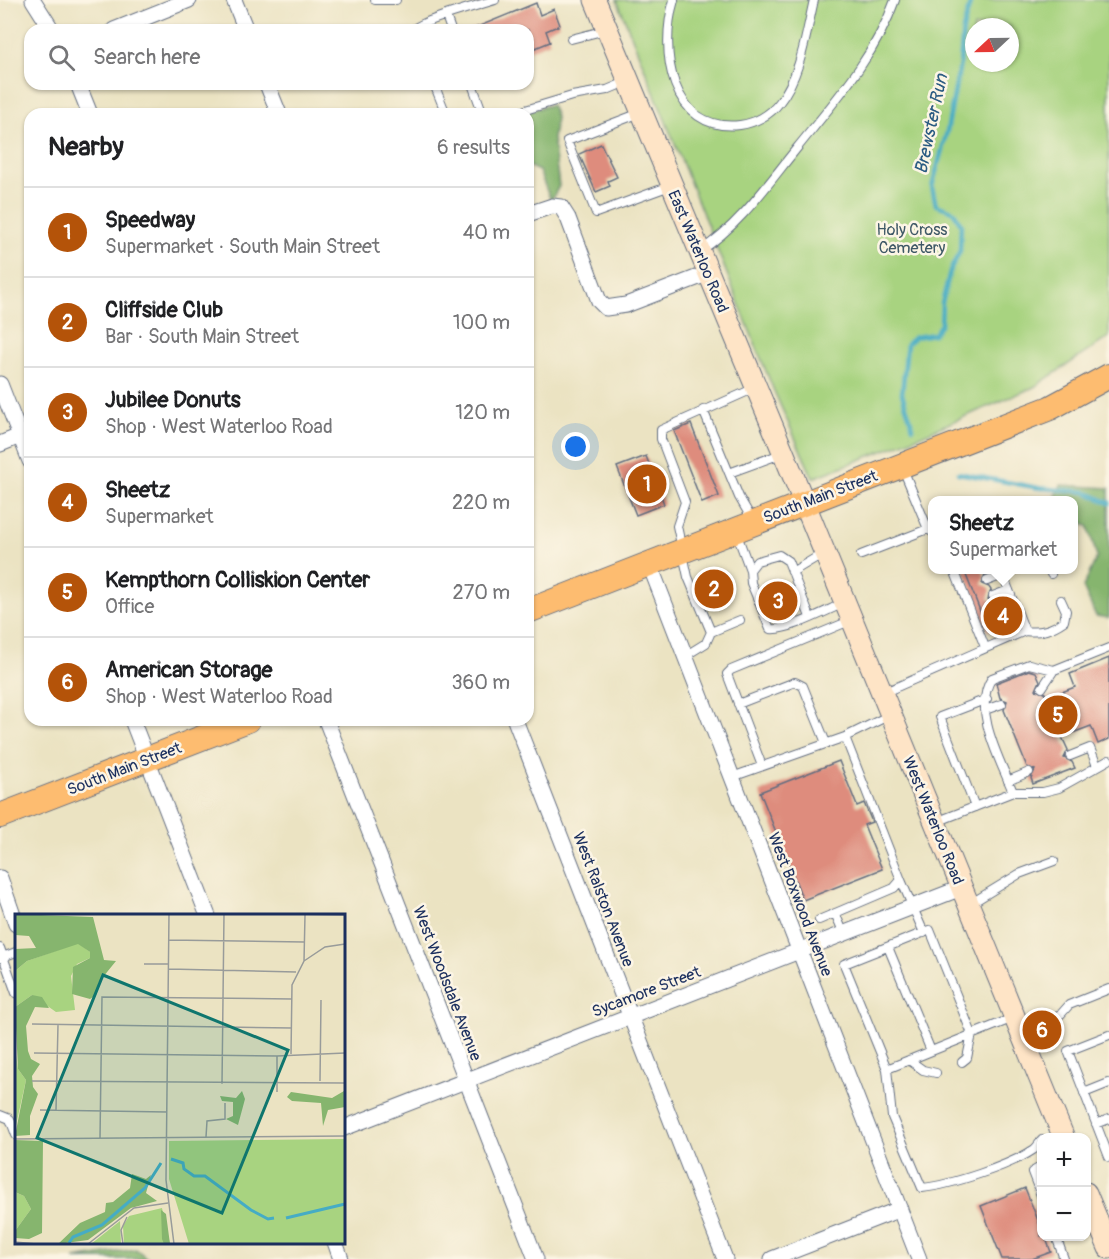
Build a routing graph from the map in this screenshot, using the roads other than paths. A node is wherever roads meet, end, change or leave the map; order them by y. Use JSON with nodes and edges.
{"nodes":[{"id":1,"x":33,"y":0,"type":"edge"},
{"id":2,"x":189,"y":0,"type":"edge"},
{"id":3,"x":234,"y":0,"type":"edge"},
{"id":4,"x":375,"y":0,"type":"edge"},
{"id":5,"x":396,"y":0,"type":"edge"},
{"id":6,"x":495,"y":0,"type":"edge"},
{"id":7,"x":595,"y":0,"type":"edge"},
{"id":8,"x":674,"y":0,"type":"edge"},
{"id":9,"x":814,"y":0,"type":"edge"},
{"id":10,"x":895,"y":0,"type":"edge"},
{"id":11,"x":446,"y":16,"type":"junction"},
{"id":12,"x":48,"y":24,"type":"edge"},
{"id":13,"x":129,"y":24,"type":"edge"},
{"id":14,"x":244,"y":24,"type":"edge"},
{"id":15,"x":425,"y":24,"type":"edge"},
{"id":16,"x":449,"y":24,"type":"edge"},
{"id":17,"x":608,"y":30,"type":"junction"},
{"id":18,"x":570,"y":39,"type":"dead end"},
{"id":19,"x":628,"y":81,"type":"junction"},
{"id":20,"x":80,"y":90,"type":"edge"},
{"id":21,"x":269,"y":90,"type":"edge"},
{"id":22,"x":436,"y":90,"type":"edge"},
{"id":23,"x":474,"y":90,"type":"edge"},
{"id":24,"x":88,"y":108,"type":"edge"},
{"id":25,"x":277,"y":108,"type":"edge"},
{"id":26,"x":444,"y":108,"type":"edge"},
{"id":27,"x":481,"y":108,"type":"edge"},
{"id":28,"x":532,"y":108,"type":"edge"},
{"id":29,"x":641,"y":112,"type":"junction"},
{"id":30,"x":672,"y":186,"type":"junction"},
{"id":31,"x":534,"y":212,"type":"edge"},
{"id":32,"x":699,"y":251,"type":"junction"},
{"id":33,"x":709,"y":273,"type":"junction"},
{"id":34,"x":1109,"y":376,"type":"edge"},
{"id":35,"x":0,"y":384,"type":"edge"},
{"id":36,"x":756,"y":387,"type":"junction"},
{"id":37,"x":703,"y":410,"type":"junction"},
{"id":38,"x":24,"y":432,"type":"edge"},
{"id":39,"x":24,"y":434,"type":"edge"},
{"id":40,"x":0,"y":444,"type":"edge"},
{"id":41,"x":783,"y":453,"type":"junction"},
{"id":42,"x":901,"y":464,"type":"junction"},
{"id":43,"x":729,"y":473,"type":"junction"},
{"id":44,"x":804,"y":502,"type":"junction"},
{"id":45,"x":744,"y":525,"type":"junction"},
{"id":46,"x":928,"y":526,"type":"edge"},
{"id":47,"x":928,"y":532,"type":"edge"},
{"id":48,"x":682,"y":550,"type":"junction"},
{"id":49,"x":825,"y":553,"type":"junction"},
{"id":50,"x":861,"y":555,"type":"dead end"},
{"id":51,"x":649,"y":562,"type":"junction"},
{"id":52,"x":750,"y":570,"type":"junction"},
{"id":53,"x":792,"y":572,"type":"junction"},
{"id":54,"x":959,"y":574,"type":"edge"},
{"id":55,"x":999,"y":574,"type":"edge"},
{"id":56,"x":1003,"y":574,"type":"edge"},
{"id":57,"x":987,"y":581,"type":"dead end"},
{"id":58,"x":1009,"y":590,"type":"junction"},
{"id":59,"x":993,"y":596,"type":"dead end"},
{"id":60,"x":1061,"y":600,"type":"dead end"},
{"id":61,"x":1015,"y":606,"type":"junction"},
{"id":62,"x":534,"y":609,"type":"edge"},
{"id":63,"x":849,"y":611,"type":"junction"},
{"id":64,"x":1000,"y":612,"type":"dead end"},
{"id":65,"x":810,"y":617,"type":"junction"},
{"id":66,"x":983,"y":619,"type":"dead end"},
{"id":67,"x":740,"y":621,"type":"dead end"},
{"id":68,"x":975,"y":622,"type":"junction"},
{"id":69,"x":1025,"y":631,"type":"junction"},
{"id":70,"x":711,"y":632,"type":"junction"},
{"id":71,"x":985,"y":647,"type":"junction"},
{"id":72,"x":1109,"y":648,"type":"edge"},
{"id":73,"x":685,"y":656,"type":"junction"},
{"id":74,"x":1054,"y":670,"type":"junction"},
{"id":75,"x":1042,"y":687,"type":"dead end"},
{"id":76,"x":882,"y":693,"type":"junction"},
{"id":77,"x":987,"y":699,"type":"junction"},
{"id":78,"x":738,"y":704,"type":"junction"},
{"id":79,"x":1002,"y":704,"type":"dead end"},
{"id":80,"x":985,"y":710,"type":"junction"},
{"id":81,"x":891,"y":715,"type":"junction"},
{"id":82,"x":134,"y":726,"type":"edge"},
{"id":83,"x":232,"y":726,"type":"edge"},
{"id":84,"x":328,"y":726,"type":"edge"},
{"id":85,"x":518,"y":726,"type":"edge"},
{"id":86,"x":845,"y":737,"type":"junction"},
{"id":87,"x":826,"y":743,"type":"junction"},
{"id":88,"x":1070,"y":756,"type":"dead end"},
{"id":89,"x":147,"y":759,"type":"junction"},
{"id":90,"x":1109,"y":760,"type":"edge"},
{"id":91,"x":762,"y":766,"type":"junction"},
{"id":92,"x":1097,"y":766,"type":"junction"},
{"id":93,"x":1029,"y":772,"type":"dead end"},
{"id":94,"x":732,"y":777,"type":"junction"},
{"id":95,"x":1008,"y":781,"type":"junction"},
{"id":96,"x":1012,"y":792,"type":"junction"},
{"id":97,"x":975,"y":807,"type":"junction"},
{"id":98,"x":0,"y":816,"type":"edge"},
{"id":99,"x":934,"y":823,"type":"junction"},
{"id":100,"x":1054,"y":861,"type":"dead end"},
{"id":101,"x":0,"y":878,"type":"edge"},
{"id":102,"x":901,"y":880,"type":"junction"},
{"id":103,"x":964,"y":896,"type":"junction"},
{"id":104,"x":913,"y":906,"type":"junction"},
{"id":105,"x":835,"y":913,"type":"junction"},
{"id":106,"x":208,"y":914,"type":"edge"},
{"id":107,"x":819,"y":920,"type":"dead end"},
{"id":108,"x":15,"y":921,"type":"edge"},
{"id":109,"x":924,"y":933,"type":"junction"},
{"id":110,"x":844,"y":934,"type":"junction"},
{"id":111,"x":888,"y":947,"type":"junction"},
{"id":112,"x":0,"y":948,"type":"edge"},
{"id":113,"x":799,"y":951,"type":"junction"},
{"id":114,"x":2,"y":958,"type":"edge"},
{"id":115,"x":1109,"y":989,"type":"edge"},
{"id":116,"x":15,"y":990,"type":"edge"},
{"id":117,"x":630,"y":1017,"type":"junction"},
{"id":118,"x":1017,"y":1024,"type":"junction"},
{"id":119,"x":972,"y":1034,"type":"junction"},
{"id":120,"x":1109,"y":1035,"type":"edge"},
{"id":121,"x":931,"y":1051,"type":"junction"},
{"id":122,"x":909,"y":1060,"type":"junction"},
{"id":123,"x":962,"y":1062,"type":"dead end"},
{"id":124,"x":887,"y":1069,"type":"junction"},
{"id":125,"x":936,"y":1073,"type":"dead end"},
{"id":126,"x":466,"y":1080,"type":"junction"},
{"id":127,"x":1109,"y":1083,"type":"edge"},
{"id":128,"x":1084,"y":1093,"type":"junction"},
{"id":129,"x":0,"y":1115,"type":"edge"},
{"id":130,"x":13,"y":1118,"type":"edge"},
{"id":131,"x":1109,"y":1119,"type":"edge"},
{"id":132,"x":1096,"y":1124,"type":"junction"},
{"id":133,"x":345,"y":1128,"type":"edge"},
{"id":134,"x":1056,"y":1133,"type":"edge"},
{"id":135,"x":1037,"y":1146,"type":"edge"},
{"id":136,"x":1109,"y":1157,"type":"edge"},
{"id":137,"x":1037,"y":1169,"type":"edge"},
{"id":138,"x":1037,"y":1186,"type":"edge"},
{"id":139,"x":1091,"y":1205,"type":"edge"},
{"id":140,"x":900,"y":1209,"type":"junction"},
{"id":141,"x":1058,"y":1241,"type":"edge"},
{"id":142,"x":336,"y":1244,"type":"edge"},
{"id":143,"x":1109,"y":1248,"type":"edge"},
{"id":144,"x":341,"y":1259,"type":"edge"},
{"id":145,"x":536,"y":1259,"type":"edge"},
{"id":146,"x":725,"y":1259,"type":"edge"},
{"id":147,"x":772,"y":1259,"type":"edge"},
{"id":148,"x":919,"y":1259,"type":"edge"},
{"id":149,"x":1064,"y":1259,"type":"edge"}],
"edges":[{"from":1,"to":12,"type":"street"},
{"from":2,"to":13,"type":"street"},
{"from":3,"to":14,"type":"street"},
{"from":4,"to":5,"type":"lane"},
{"from":6,"to":11,"type":"lane"},
{"from":7,"to":17,"type":"main road","name":"East Waterloo Road"},
{"from":8,"to":9,"type":"lane"},
{"from":10,"to":32,"type":"lane"},
{"from":11,"to":15,"type":"lane"},
{"from":11,"to":16,"type":"lane"},
{"from":17,"to":18,"type":"lane"},
{"from":17,"to":19,"type":"main road","name":"East Waterloo Road"},
{"from":19,"to":28,"type":"lane"},
{"from":19,"to":29,"type":"main road","name":"East Waterloo Road"},
{"from":20,"to":24,"type":"street"},
{"from":21,"to":25,"type":"street"},
{"from":22,"to":26,"type":"lane"},
{"from":23,"to":27,"type":"lane"},
{"from":29,"to":30,"type":"main road","name":"East Waterloo Road"},
{"from":29,"to":30,"type":"lane"},
{"from":30,"to":32,"type":"main road","name":"East Waterloo Road"},
{"from":31,"to":33,"type":"street"},
{"from":32,"to":33,"type":"main road","name":"East Waterloo Road"},
{"from":33,"to":36,"type":"main road","name":"East Waterloo Road"},
{"from":34,"to":42,"type":"main road","name":"South Main Street"},
{"from":35,"to":38,"type":"street"},
{"from":36,"to":37,"type":"lane"},
{"from":36,"to":41,"type":"main road","name":"East Waterloo Road"},
{"from":37,"to":43,"type":"lane"},
{"from":37,"to":48,"type":"lane"},
{"from":39,"to":40,"type":"street"},
{"from":41,"to":43,"type":"lane"},
{"from":41,"to":44,"type":"main road","name":"East Waterloo Road"},
{"from":42,"to":44,"type":"main road","name":"South Main Street"},
{"from":42,"to":46,"type":"lane"},
{"from":43,"to":45,"type":"lane"},
{"from":44,"to":45,"type":"main road","name":"South Main Street"},
{"from":44,"to":49,"type":"main road","name":"West Waterloo Road"},
{"from":45,"to":48,"type":"main road","name":"South Main Street"},
{"from":45,"to":52,"type":"lane"},
{"from":47,"to":50,"type":"lane"},
{"from":48,"to":51,"type":"main road","name":"South Main Street"},
{"from":48,"to":70,"type":"lane"},
{"from":49,"to":53,"type":"lane"},
{"from":49,"to":63,"type":"main road","name":"West Waterloo Road"},
{"from":51,"to":62,"type":"main road","name":"South Main Street"},
{"from":51,"to":73,"type":"street","name":"West Boxwood Avenue"},
{"from":52,"to":53,"type":"lane"},
{"from":52,"to":65,"type":"lane"},
{"from":53,"to":65,"type":"lane"},
{"from":54,"to":68,"type":"lane"},
{"from":55,"to":57,"type":"lane"},
{"from":56,"to":58,"type":"lane"},
{"from":58,"to":59,"type":"lane"},
{"from":58,"to":61,"type":"lane"},
{"from":60,"to":69,"type":"lane"},
{"from":61,"to":64,"type":"lane"},
{"from":61,"to":69,"type":"lane"},
{"from":63,"to":65,"type":"lane"},
{"from":63,"to":76,"type":"main road","name":"West Waterloo Road"},
{"from":63,"to":78,"type":"lane"},
{"from":66,"to":68,"type":"lane"},
{"from":67,"to":70,"type":"lane"},
{"from":68,"to":71,"type":"lane"},
{"from":69,"to":71,"type":"lane"},
{"from":70,"to":73,"type":"lane"},
{"from":71,"to":76,"type":"lane"},
{"from":72,"to":74,"type":"lane"},
{"from":73,"to":94,"type":"street","name":"West Boxwood Avenue"},
{"from":74,"to":75,"type":"lane"},
{"from":74,"to":77,"type":"lane"},
{"from":76,"to":81,"type":"main road","name":"West Waterloo Road"},
{"from":77,"to":80,"type":"lane"},
{"from":77,"to":97,"type":"lane"},
{"from":78,"to":87,"type":"lane"},
{"from":78,"to":91,"type":"lane"},
{"from":79,"to":80,"type":"lane"},
{"from":80,"to":95,"type":"lane"},
{"from":81,"to":86,"type":"lane"},
{"from":81,"to":99,"type":"main road","name":"West Waterloo Road"},
{"from":82,"to":89,"type":"street"},
{"from":83,"to":89,"type":"main road","name":"South Main Street"},
{"from":84,"to":126,"type":"street","name":"West Woodsdale Avenue"},
{"from":85,"to":117,"type":"street","name":"West Ralston Avenue"},
{"from":86,"to":87,"type":"lane"},
{"from":86,"to":102,"type":"lane"},
{"from":87,"to":91,"type":"lane"},
{"from":88,"to":92,"type":"lane"},
{"from":89,"to":98,"type":"main road","name":"South Main Street"},
{"from":89,"to":106,"type":"street"},
{"from":90,"to":92,"type":"lane"},
{"from":91,"to":94,"type":"lane"},
{"from":92,"to":96,"type":"lane"},
{"from":93,"to":95,"type":"lane"},
{"from":94,"to":113,"type":"street","name":"West Boxwood Avenue"},
{"from":95,"to":96,"type":"lane"},
{"from":96,"to":97,"type":"lane"},
{"from":97,"to":99,"type":"lane"},
{"from":99,"to":103,"type":"main road","name":"West Waterloo Road"},
{"from":100,"to":103,"type":"lane"},
{"from":101,"to":108,"type":"street"},
{"from":102,"to":104,"type":"lane"},
{"from":102,"to":105,"type":"lane"},
{"from":103,"to":104,"type":"street","name":"Sycamore Street"},
{"from":103,"to":118,"type":"main road","name":"West Waterloo Road"},
{"from":104,"to":109,"type":"lane"},
{"from":104,"to":110,"type":"street","name":"Sycamore Street"},
{"from":105,"to":107,"type":"lane"},
{"from":105,"to":110,"type":"lane"},
{"from":109,"to":111,"type":"lane"},
{"from":109,"to":119,"type":"lane"},
{"from":110,"to":113,"type":"street","name":"Sycamore Street"},
{"from":111,"to":121,"type":"lane"},
{"from":111,"to":124,"type":"lane"},
{"from":112,"to":114,"type":"lane"},
{"from":113,"to":117,"type":"street","name":"Sycamore Street"},
{"from":113,"to":140,"type":"street","name":"West Boxwood Avenue"},
{"from":114,"to":116,"type":"lane"},
{"from":115,"to":118,"type":"lane"},
{"from":117,"to":126,"type":"street","name":"Sycamore Street"},
{"from":117,"to":146,"type":"street","name":"West Ralston Avenue"},
{"from":118,"to":119,"type":"lane"},
{"from":118,"to":134,"type":"main road","name":"West Waterloo Road"},
{"from":119,"to":121,"type":"lane"},
{"from":119,"to":123,"type":"lane"},
{"from":120,"to":128,"type":"lane"},
{"from":121,"to":122,"type":"lane"},
{"from":122,"to":124,"type":"lane"},
{"from":122,"to":125,"type":"lane"},
{"from":124,"to":135,"type":"lane"},
{"from":126,"to":133,"type":"street","name":"Sycamore Street"},
{"from":126,"to":145,"type":"street","name":"West Woodsdale Avenue"},
{"from":127,"to":128,"type":"lane"},
{"from":128,"to":132,"type":"lane"},
{"from":129,"to":130,"type":"lane"},
{"from":131,"to":132,"type":"lane"},
{"from":132,"to":136,"type":"lane"},
{"from":137,"to":138,"type":"lane"},
{"from":139,"to":143,"type":"main road"},
{"from":140,"to":147,"type":"street"},
{"from":140,"to":148,"type":"street","name":"West Boxwood Avenue"},
{"from":141,"to":149,"type":"lane"},
{"from":142,"to":144,"type":"street"}]}
